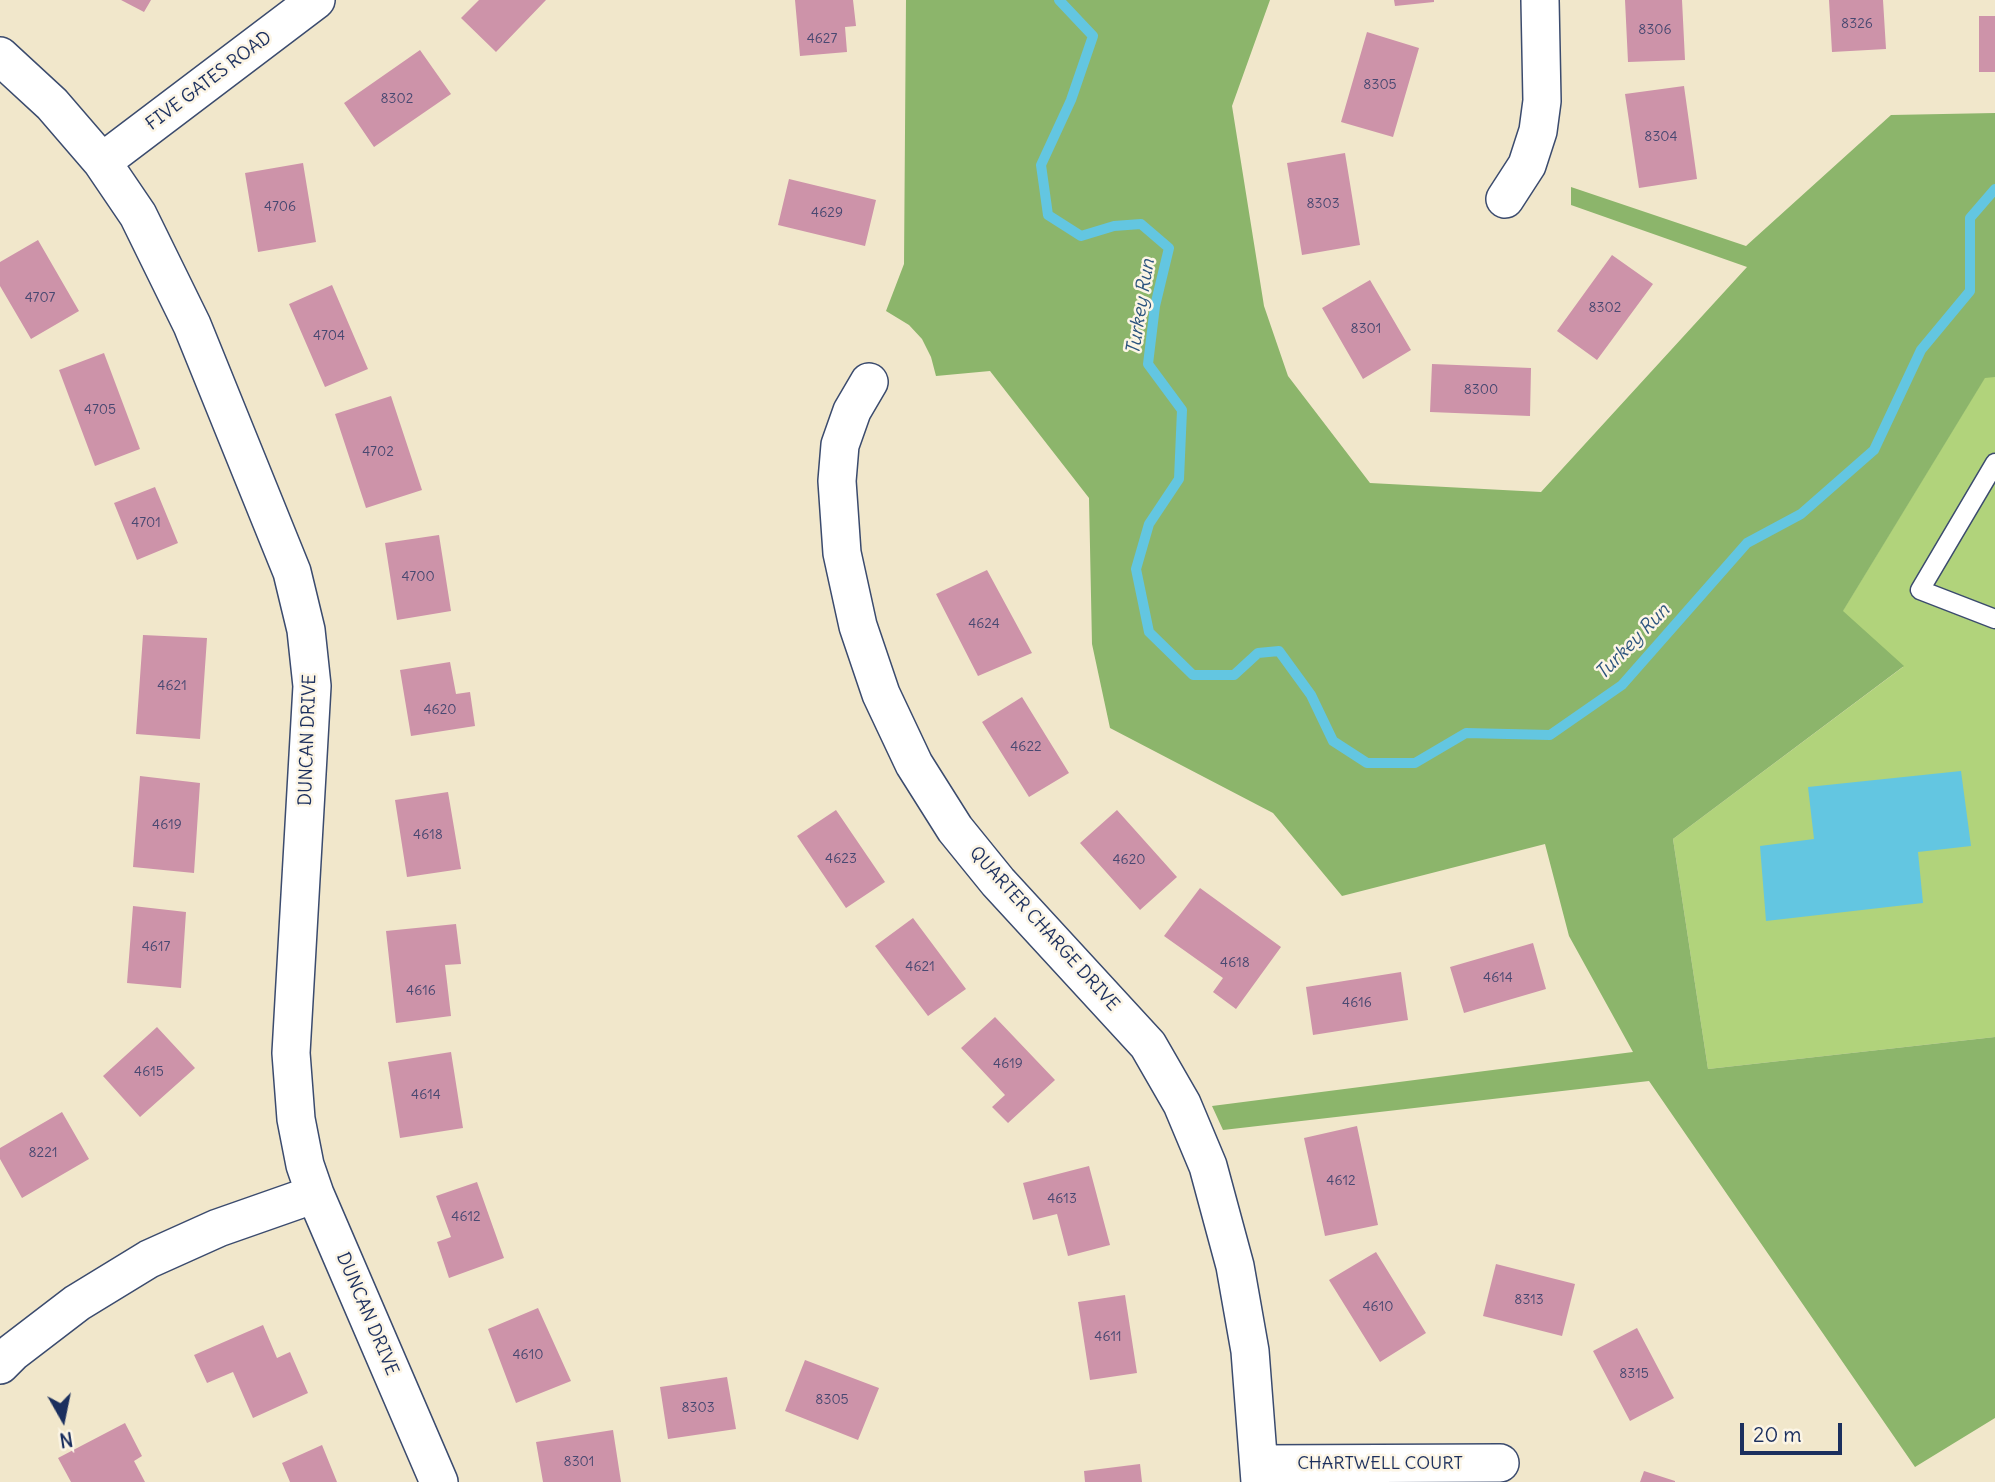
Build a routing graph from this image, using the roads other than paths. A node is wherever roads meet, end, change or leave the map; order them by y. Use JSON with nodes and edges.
{"nodes":[{"id":1,"x":316,"y":0,"type":"edge"},
{"id":2,"x":1540,"y":0,"type":"edge"},
{"id":3,"x":0,"y":56,"type":"edge"},
{"id":4,"x":103,"y":162,"type":"junction"},
{"id":5,"x":1505,"y":199,"type":"dead end"},
{"id":6,"x":869,"y":382,"type":"dead end"},
{"id":7,"x":1995,"y":463,"type":"edge"},
{"id":8,"x":1995,"y":619,"type":"edge"},
{"id":9,"x":315,"y":1194,"type":"junction"},
{"id":10,"x":0,"y":1365,"type":"edge"},
{"id":11,"x":1500,"y":1463,"type":"dead end"},
{"id":12,"x":1260,"y":1473,"type":"edge"},
{"id":13,"x":439,"y":1482,"type":"edge"}],
"edges":[{"from":1,"to":4,"type":"street","name":"FIVE GATES ROAD"},
{"from":2,"to":5,"type":"street"},
{"from":3,"to":4,"type":"street","name":"DUNCAN DRIVE"},
{"from":4,"to":9,"type":"street","name":"DUNCAN DRIVE"},
{"from":6,"to":12,"type":"street","name":"QUARTER CHARGE DRIVE"},
{"from":7,"to":8,"type":"lane"},
{"from":9,"to":10,"type":"street"},
{"from":9,"to":13,"type":"street","name":"DUNCAN DRIVE"},
{"from":11,"to":12,"type":"street","name":"CHARTWELL COURT"}]}
